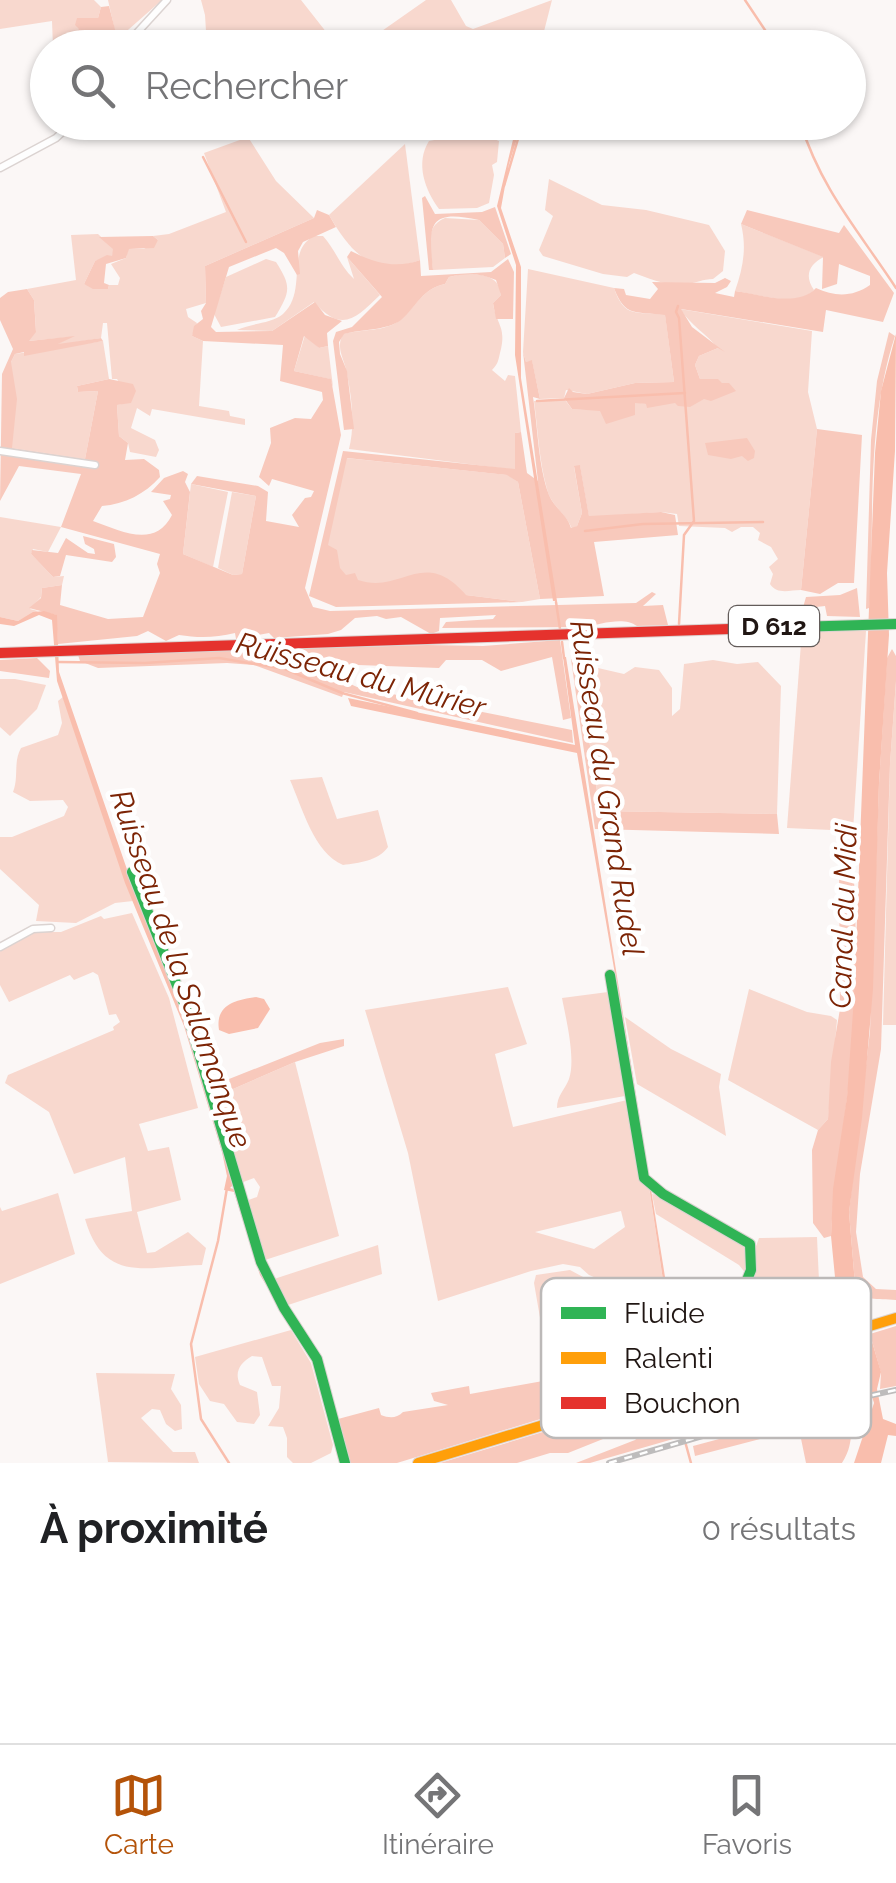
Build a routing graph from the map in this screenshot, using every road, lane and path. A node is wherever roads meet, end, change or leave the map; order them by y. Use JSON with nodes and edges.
{"nodes":[{"id":1,"x":167,"y":0,"type":"edge"},
{"id":2,"x":140,"y":30,"type":"edge"},
{"id":3,"x":52,"y":140,"type":"edge"},
{"id":4,"x":0,"y":168,"type":"edge"},
{"id":5,"x":0,"y":451,"type":"edge"},
{"id":6,"x":95,"y":465,"type":"dead end"},
{"id":7,"x":896,"y":624,"type":"edge"},
{"id":8,"x":0,"y":652,"type":"edge"},
{"id":9,"x":132,"y":872,"type":"dead end"},
{"id":10,"x":51,"y":928,"type":"dead end"},
{"id":11,"x":0,"y":947,"type":"edge"},
{"id":12,"x":610,"y":975,"type":"dead end"},
{"id":13,"x":748,"y":1278,"type":"edge"},
{"id":14,"x":896,"y":1318,"type":"edge"},
{"id":15,"x":871,"y":1325,"type":"edge"},
{"id":16,"x":541,"y":1426,"type":"edge"},
{"id":17,"x":345,"y":1463,"type":"edge"},
{"id":18,"x":418,"y":1463,"type":"edge"}],
"edges":[{"from":1,"to":2,"type":"street"},
{"from":3,"to":4,"type":"street"},
{"from":5,"to":6,"type":"street"},
{"from":7,"to":8,"type":"main road","number":"D 612"},
{"from":9,"to":17,"type":"main road"},
{"from":10,"to":11,"type":"street"},
{"from":12,"to":13,"type":"main road"},
{"from":14,"to":15,"type":"main road"},
{"from":16,"to":18,"type":"main road"}]}
